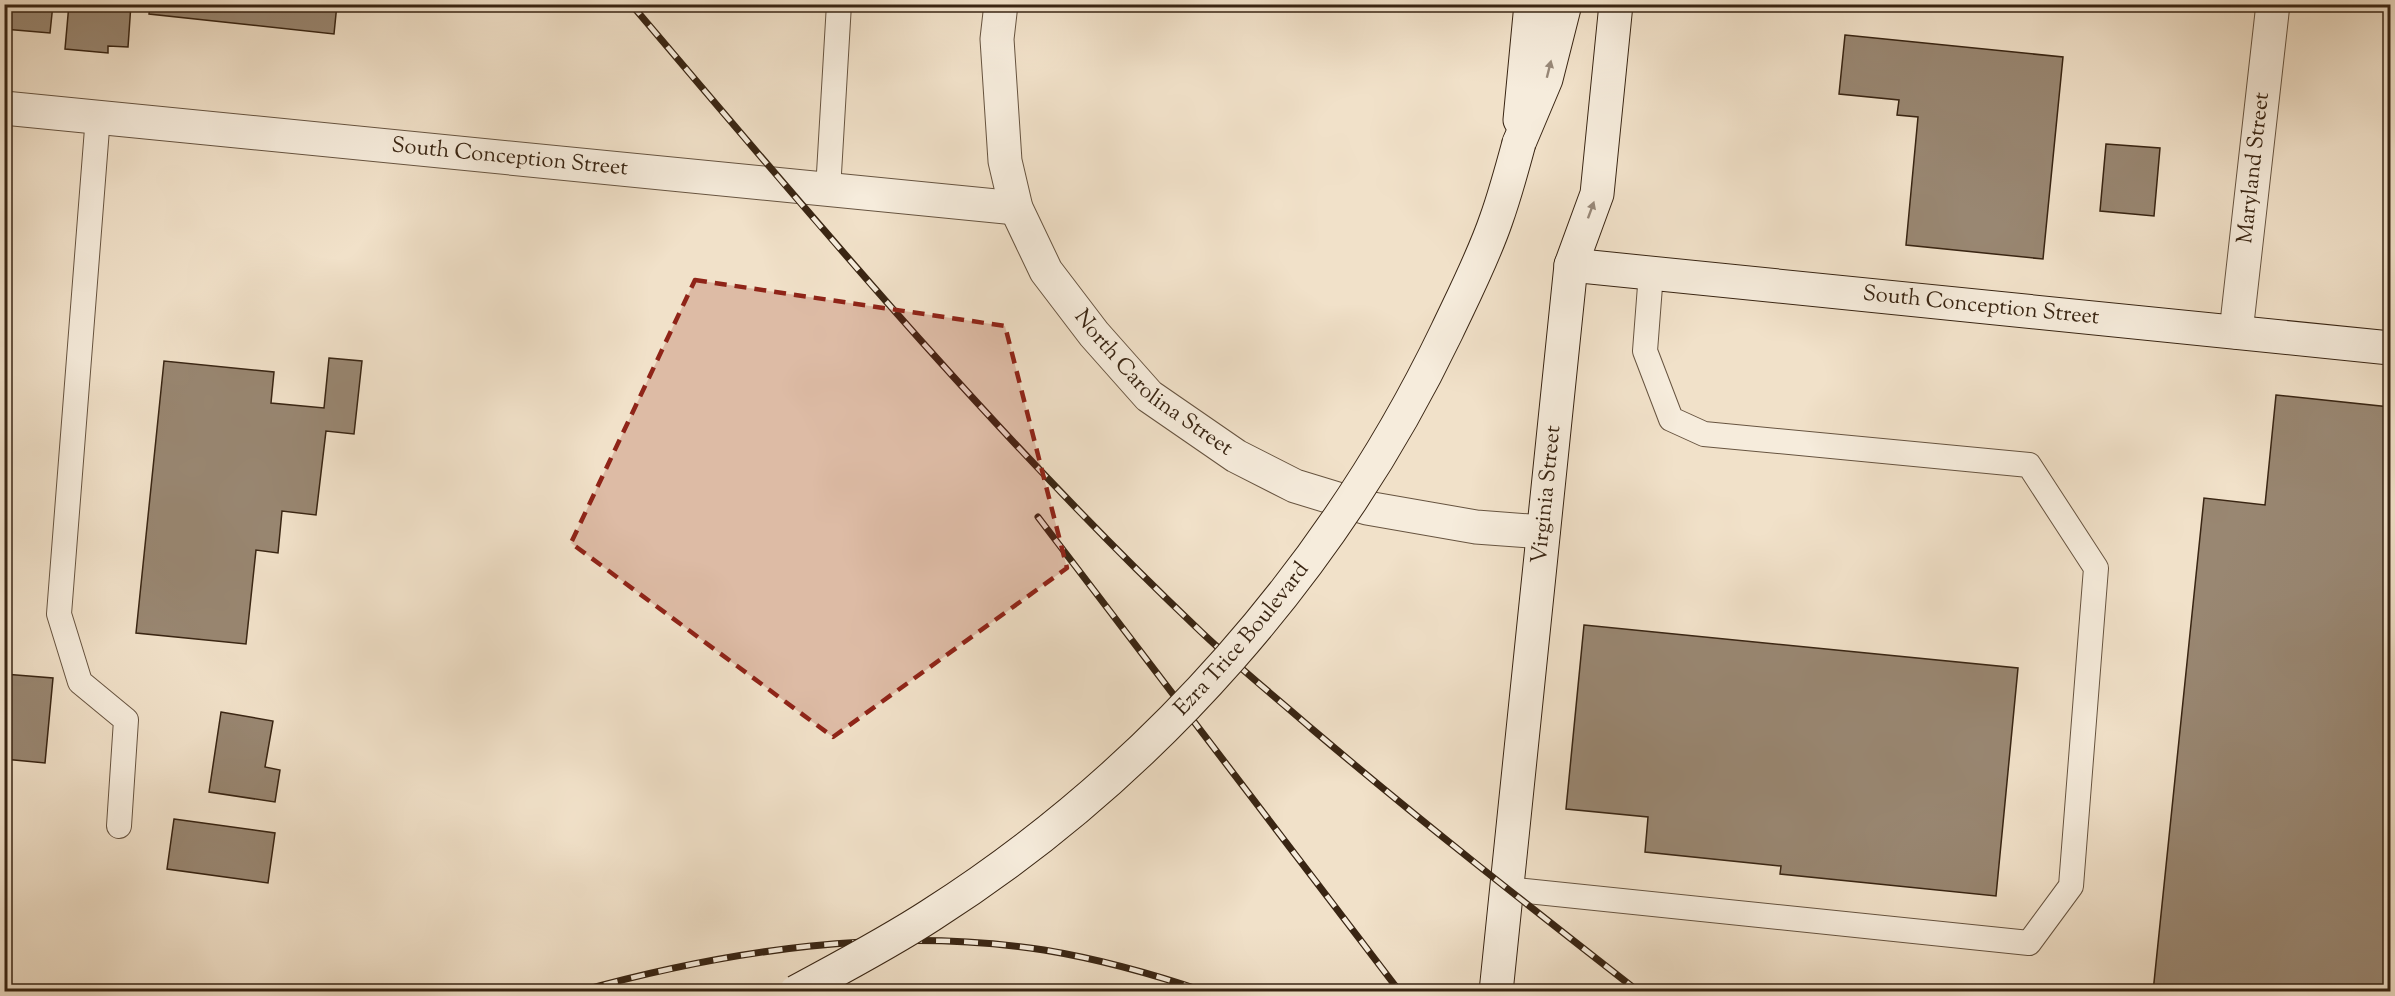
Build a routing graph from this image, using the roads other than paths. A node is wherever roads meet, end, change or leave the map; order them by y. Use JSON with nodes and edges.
{"nodes":[{"id":1,"x":839,"y":4,"type":"edge"},
{"id":2,"x":1001,"y":4,"type":"edge"},
{"id":3,"x":1531,"y":4,"type":"edge"},
{"id":4,"x":1565,"y":4,"type":"edge"},
{"id":5,"x":1616,"y":4,"type":"edge"},
{"id":6,"x":2273,"y":4,"type":"edge"},
{"id":7,"x":4,"y":108,"type":"edge"},
{"id":8,"x":98,"y":116,"type":"junction"},
{"id":9,"x":1519,"y":143,"type":"junction"},
{"id":10,"x":828,"y":189,"type":"junction"},
{"id":11,"x":1016,"y":208,"type":"junction"},
{"id":12,"x":1571,"y":264,"type":"junction"},
{"id":13,"x":1651,"y":273,"type":"junction"},
{"id":14,"x":2236,"y":332,"type":"junction"},
{"id":15,"x":2391,"y":348,"type":"edge"},
{"id":16,"x":1543,"y":532,"type":"junction"},
{"id":17,"x":119,"y":826,"type":"dead end"},
{"id":18,"x":1507,"y":889,"type":"junction"},
{"id":19,"x":796,"y":992,"type":"edge"},
{"id":20,"x":1496,"y":992,"type":"edge"}],
"edges":[{"from":1,"to":10,"type":"lane"},
{"from":2,"to":11,"type":"street","name":"North Carolina Street"},
{"from":3,"to":9,"type":"street","name":"Ezra Trice Boulevard"},
{"from":9,"to":4,"type":"street","name":"Ezra Trice Boulevard","one_way":true},
{"from":12,"to":5,"type":"street","name":"Virginia Street","one_way":true},
{"from":6,"to":14,"type":"street","name":"Maryland Street"},
{"from":7,"to":8,"type":"street","name":"South Conception Street"},
{"from":8,"to":10,"type":"street","name":"South Conception Street"},
{"from":8,"to":17,"type":"lane"},
{"from":9,"to":19,"type":"street","name":"Ezra Trice Boulevard","bridge":true},
{"from":10,"to":11,"type":"street","name":"South Conception Street"},
{"from":11,"to":16,"type":"street","name":"North Carolina Street"},
{"from":12,"to":13,"type":"street","name":"South Conception Street"},
{"from":12,"to":16,"type":"street","name":"Virginia Street"},
{"from":13,"to":14,"type":"street","name":"South Conception Street"},
{"from":13,"to":18,"type":"lane"},
{"from":14,"to":15,"type":"street","name":"South Conception Street"},
{"from":16,"to":18,"type":"street","name":"Virginia Street"},
{"from":18,"to":20,"type":"street","name":"Virginia Street"}]}
